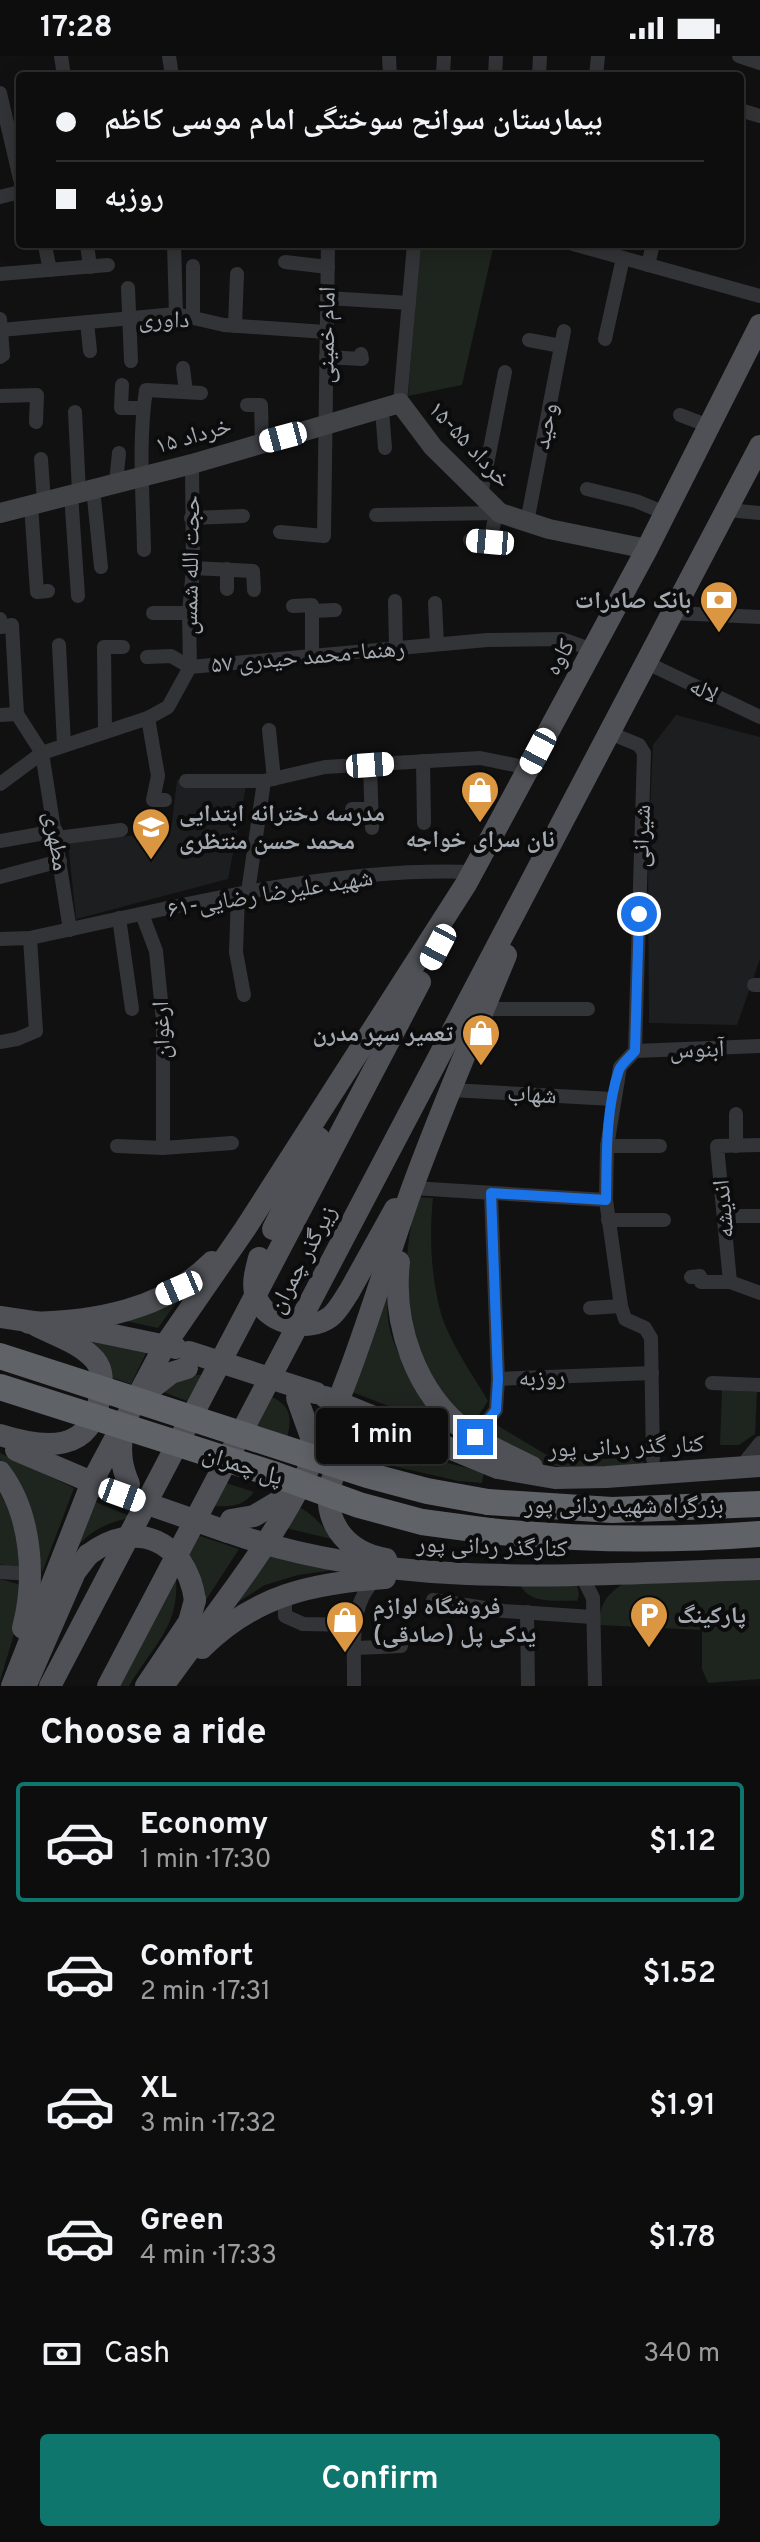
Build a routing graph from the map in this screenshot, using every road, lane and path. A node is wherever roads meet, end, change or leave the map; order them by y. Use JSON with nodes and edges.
{"nodes":[{"id":1,"x":739,"y":56,"type":"edge"},
{"id":2,"x":760,"y":63,"type":"edge"},
{"id":3,"x":0,"y":93,"type":"edge"},
{"id":4,"x":16,"y":162,"type":"edge"},
{"id":5,"x":45,"y":248,"type":"edge"},
{"id":6,"x":88,"y":248,"type":"edge"},
{"id":7,"x":174,"y":248,"type":"edge"},
{"id":8,"x":328,"y":248,"type":"edge"},
{"id":9,"x":414,"y":248,"type":"edge"},
{"id":10,"x":652,"y":248,"type":"edge"},
{"id":11,"x":606,"y":249,"type":"edge"},
{"id":12,"x":623,"y":258,"type":"junction"},
{"id":13,"x":285,"y":262,"type":"dead end"},
{"id":14,"x":108,"y":265,"type":"dead end"},
{"id":15,"x":648,"y":265,"type":"junction"},
{"id":16,"x":193,"y":266,"type":"dead end"},
{"id":17,"x":90,"y":267,"type":"junction"},
{"id":18,"x":328,"y":267,"type":"junction"},
{"id":19,"x":50,"y":270,"type":"junction"},
{"id":20,"x":0,"y":274,"type":"edge"},
{"id":21,"x":237,"y":274,"type":"dead end"},
{"id":22,"x":128,"y":288,"type":"dead end"},
{"id":23,"x":760,"y":296,"type":"edge"},
{"id":24,"x":327,"y":298,"type":"junction"},
{"id":25,"x":409,"y":303,"type":"junction"},
{"id":26,"x":176,"y":314,"type":"junction"},
{"id":27,"x":193,"y":317,"type":"junction"},
{"id":28,"x":128,"y":318,"type":"junction"},
{"id":29,"x":0,"y":319,"type":"edge"},
{"id":30,"x":87,"y":322,"type":"junction"},
{"id":31,"x":760,"y":325,"type":"edge"},
{"id":32,"x":235,"y":326,"type":"junction"},
{"id":33,"x":1,"y":330,"type":"edge"},
{"id":34,"x":326,"y":332,"type":"junction"},
{"id":35,"x":605,"y":339,"type":"dead end"},
{"id":36,"x":529,"y":340,"type":"dead end"},
{"id":37,"x":90,"y":351,"type":"dead end"},
{"id":38,"x":361,"y":354,"type":"dead end"},
{"id":39,"x":2,"y":356,"type":"edge"},
{"id":40,"x":326,"y":357,"type":"junction"},
{"id":41,"x":131,"y":361,"type":"dead end"},
{"id":42,"x":183,"y":368,"type":"dead end"},
{"id":43,"x":505,"y":372,"type":"dead end"},
{"id":44,"x":122,"y":385,"type":"dead end"},
{"id":45,"x":0,"y":396,"type":"edge"},
{"id":46,"x":247,"y":405,"type":"dead end"},
{"id":47,"x":391,"y":407,"type":"junction"},
{"id":48,"x":143,"y":408,"type":"junction"},
{"id":49,"x":75,"y":412,"type":"dead end"},
{"id":50,"x":680,"y":415,"type":"dead end"},
{"id":51,"x":36,"y":422,"type":"dead end"},
{"id":52,"x":324,"y":426,"type":"junction"},
{"id":53,"x":709,"y":426,"type":"junction"},
{"id":54,"x":262,"y":443,"type":"junction"},
{"id":55,"x":760,"y":446,"type":"edge"},
{"id":56,"x":385,"y":448,"type":"dead end"},
{"id":57,"x":119,"y":453,"type":"dead end"},
{"id":58,"x":41,"y":459,"type":"dead end"},
{"id":59,"x":192,"y":464,"type":"junction"},
{"id":60,"x":142,"y":476,"type":"junction"},
{"id":61,"x":116,"y":482,"type":"junction"},
{"id":62,"x":587,"y":489,"type":"dead end"},
{"id":63,"x":81,"y":492,"type":"junction"},
{"id":64,"x":481,"y":495,"type":"junction"},
{"id":65,"x":37,"y":503,"type":"junction"},
{"id":66,"x":727,"y":510,"type":"junction"},
{"id":67,"x":0,"y":513,"type":"edge"},
{"id":68,"x":498,"y":513,"type":"junction"},
{"id":69,"x":665,"y":513,"type":"junction"},
{"id":70,"x":760,"y":513,"type":"edge"},
{"id":71,"x":376,"y":515,"type":"dead end"},
{"id":72,"x":243,"y":516,"type":"dead end"},
{"id":73,"x":191,"y":518,"type":"junction"},
{"id":74,"x":527,"y":522,"type":"junction"},
{"id":75,"x":280,"y":532,"type":"dead end"},
{"id":76,"x":470,"y":540,"type":"dead end"},
{"id":77,"x":647,"y":549,"type":"junction"},
{"id":78,"x":144,"y":550,"type":"dead end"},
{"id":79,"x":101,"y":567,"type":"dead end"},
{"id":80,"x":193,"y":568,"type":"junction"},
{"id":81,"x":227,"y":569,"type":"junction"},
{"id":82,"x":227,"y":589,"type":"dead end"},
{"id":83,"x":254,"y":590,"type":"dead end"},
{"id":84,"x":48,"y":591,"type":"dead end"},
{"id":85,"x":78,"y":596,"type":"dead end"},
{"id":86,"x":395,"y":601,"type":"dead end"},
{"id":87,"x":435,"y":603,"type":"dead end"},
{"id":88,"x":293,"y":606,"type":"dead end"},
{"id":89,"x":312,"y":608,"type":"junction"},
{"id":90,"x":335,"y":610,"type":"dead end"},
{"id":91,"x":153,"y":613,"type":"dead end"},
{"id":92,"x":189,"y":613,"type":"junction"},
{"id":93,"x":674,"y":613,"type":"junction"},
{"id":94,"x":760,"y":617,"type":"edge"},
{"id":95,"x":0,"y":619,"type":"edge"},
{"id":96,"x":0,"y":627,"type":"edge"},
{"id":97,"x":437,"y":644,"type":"junction"},
{"id":98,"x":59,"y":645,"type":"dead end"},
{"id":99,"x":123,"y":647,"type":"dead end"},
{"id":100,"x":396,"y":648,"type":"junction"},
{"id":101,"x":593,"y":650,"type":"junction"},
{"id":102,"x":147,"y":657,"type":"dead end"},
{"id":103,"x":312,"y":657,"type":"junction"},
{"id":104,"x":647,"y":663,"type":"junction"},
{"id":105,"x":190,"y":667,"type":"junction"},
{"id":106,"x":17,"y":714,"type":"junction"},
{"id":107,"x":0,"y":715,"type":"edge"},
{"id":108,"x":760,"y":717,"type":"edge"},
{"id":109,"x":148,"y":718,"type":"junction"},
{"id":110,"x":269,"y":730,"type":"dead end"},
{"id":111,"x":105,"y":731,"type":"junction"},
{"id":112,"x":610,"y":733,"type":"junction"},
{"id":113,"x":64,"y":745,"type":"junction"},
{"id":114,"x":42,"y":753,"type":"junction"},
{"id":115,"x":423,"y":761,"type":"junction"},
{"id":116,"x":370,"y":765,"type":"junction"},
{"id":117,"x":529,"y":768,"type":"junction"},
{"id":118,"x":269,"y":780,"type":"junction"},
{"id":119,"x":186,"y":781,"type":"dead end"},
{"id":120,"x":0,"y":784,"type":"edge"},
{"id":121,"x":165,"y":800,"type":"dead end"},
{"id":122,"x":352,"y":809,"type":"dead end"},
{"id":123,"x":371,"y":809,"type":"junction"},
{"id":124,"x":424,"y":823,"type":"dead end"},
{"id":125,"x":372,"y":828,"type":"dead end"},
{"id":126,"x":121,"y":830,"type":"dead end"},
{"id":127,"x":57,"y":834,"type":"junction"},
{"id":128,"x":0,"y":841,"type":"edge"},
{"id":129,"x":545,"y":858,"type":"junction"},
{"id":130,"x":60,"y":861,"type":"junction"},
{"id":131,"x":0,"y":877,"type":"edge"},
{"id":132,"x":469,"y":878,"type":"junction"},
{"id":133,"x":243,"y":893,"type":"junction"},
{"id":134,"x":142,"y":914,"type":"junction"},
{"id":135,"x":119,"y":918,"type":"junction"},
{"id":136,"x":70,"y":930,"type":"junction"},
{"id":137,"x":30,"y":938,"type":"junction"},
{"id":138,"x":0,"y":939,"type":"edge"},
{"id":139,"x":244,"y":995,"type":"dead end"},
{"id":140,"x":132,"y":1009,"type":"dead end"},
{"id":141,"x":484,"y":1009,"type":"junction"},
{"id":142,"x":588,"y":1009,"type":"dead end"},
{"id":143,"x":0,"y":1042,"type":"edge"},
{"id":144,"x":365,"y":1043,"type":"junction"},
{"id":145,"x":760,"y":1046,"type":"edge"},
{"id":146,"x":635,"y":1051,"type":"junction"},
{"id":147,"x":451,"y":1090,"type":"junction"},
{"id":148,"x":613,"y":1099,"type":"junction"},
{"id":149,"x":736,"y":1114,"type":"dead end"},
{"id":150,"x":232,"y":1143,"type":"dead end"},
{"id":151,"x":760,"y":1145,"type":"edge"},
{"id":152,"x":117,"y":1146,"type":"dead end"},
{"id":153,"x":607,"y":1146,"type":"junction"},
{"id":154,"x":660,"y":1146,"type":"dead end"},
{"id":155,"x":736,"y":1146,"type":"junction"},
{"id":156,"x":429,"y":1147,"type":"junction"},
{"id":157,"x":163,"y":1148,"type":"junction"},
{"id":158,"x":411,"y":1192,"type":"junction"},
{"id":159,"x":491,"y":1193,"type":"junction"},
{"id":160,"x":606,"y":1200,"type":"junction"},
{"id":161,"x":724,"y":1216,"type":"junction"},
{"id":162,"x":760,"y":1216,"type":"edge"},
{"id":163,"x":608,"y":1220,"type":"junction"},
{"id":164,"x":664,"y":1220,"type":"dead end"},
{"id":165,"x":245,"y":1229,"type":"junction"},
{"id":166,"x":691,"y":1277,"type":"dead end"},
{"id":167,"x":730,"y":1282,"type":"junction"},
{"id":168,"x":760,"y":1293,"type":"edge"},
{"id":169,"x":621,"y":1306,"type":"junction"},
{"id":170,"x":590,"y":1308,"type":"dead end"},
{"id":171,"x":0,"y":1317,"type":"edge"},
{"id":172,"x":29,"y":1323,"type":"junction"},
{"id":173,"x":165,"y":1345,"type":"junction"},
{"id":174,"x":0,"y":1356,"type":"edge"},
{"id":175,"x":188,"y":1360,"type":"junction"},
{"id":176,"x":652,"y":1373,"type":"junction"},
{"id":177,"x":498,"y":1379,"type":"junction"},
{"id":178,"x":712,"y":1383,"type":"dead end"},
{"id":179,"x":760,"y":1385,"type":"edge"},
{"id":180,"x":0,"y":1387,"type":"edge"},
{"id":181,"x":306,"y":1396,"type":"junction"},
{"id":182,"x":338,"y":1402,"type":"junction"},
{"id":183,"x":135,"y":1403,"type":"junction"},
{"id":184,"x":122,"y":1429,"type":"junction"},
{"id":185,"x":0,"y":1435,"type":"edge"},
{"id":186,"x":475,"y":1437,"type":"junction"},
{"id":187,"x":0,"y":1443,"type":"edge"},
{"id":188,"x":760,"y":1443,"type":"edge"},
{"id":189,"x":653,"y":1459,"type":"dead end"},
{"id":190,"x":311,"y":1463,"type":"junction"},
{"id":191,"x":750,"y":1467,"type":"edge"},
{"id":192,"x":498,"y":1468,"type":"junction"},
{"id":193,"x":0,"y":1472,"type":"edge"},
{"id":194,"x":555,"y":1478,"type":"junction"},
{"id":195,"x":92,"y":1482,"type":"junction"},
{"id":196,"x":125,"y":1489,"type":"junction"},
{"id":197,"x":297,"y":1490,"type":"junction"},
{"id":198,"x":488,"y":1502,"type":"joint"},
{"id":199,"x":760,"y":1504,"type":"edge"},
{"id":200,"x":229,"y":1526,"type":"junction"},
{"id":201,"x":489,"y":1531,"type":"joint"},
{"id":202,"x":760,"y":1534,"type":"edge"},
{"id":203,"x":265,"y":1545,"type":"junction"},
{"id":204,"x":760,"y":1569,"type":"edge"},
{"id":205,"x":0,"y":1572,"type":"edge"},
{"id":206,"x":31,"y":1574,"type":"junction"},
{"id":207,"x":581,"y":1574,"type":"junction"},
{"id":208,"x":607,"y":1574,"type":"junction"},
{"id":209,"x":502,"y":1576,"type":"junction"},
{"id":210,"x":378,"y":1578,"type":"junction"},
{"id":211,"x":341,"y":1582,"type":"junction"},
{"id":212,"x":285,"y":1595,"type":"junction"},
{"id":213,"x":593,"y":1598,"type":"junction"},
{"id":214,"x":433,"y":1600,"type":"dead end"},
{"id":215,"x":358,"y":1605,"type":"junction"},
{"id":216,"x":527,"y":1612,"type":"junction"},
{"id":217,"x":592,"y":1617,"type":"junction"},
{"id":218,"x":357,"y":1625,"type":"junction"},
{"id":219,"x":401,"y":1646,"type":"dead end"},
{"id":220,"x":356,"y":1648,"type":"junction"},
{"id":221,"x":19,"y":1679,"type":"edge"},
{"id":222,"x":50,"y":1686,"type":"edge"},
{"id":223,"x":108,"y":1686,"type":"edge"},
{"id":224,"x":146,"y":1686,"type":"edge"},
{"id":225,"x":164,"y":1686,"type":"edge"},
{"id":226,"x":354,"y":1686,"type":"edge"},
{"id":227,"x":528,"y":1686,"type":"edge"},
{"id":228,"x":595,"y":1686,"type":"edge"}],
"edges":[{"from":1,"to":2,"type":"street"},
{"from":3,"to":4,"type":"street"},
{"from":5,"to":19,"type":"street"},
{"from":6,"to":17,"type":"street"},
{"from":7,"to":26,"type":"street"},
{"from":8,"to":18,"type":"street","name":"امام خمینی"},
{"from":9,"to":25,"type":"street"},
{"from":10,"to":15,"type":"street"},
{"from":11,"to":12,"type":"street"},
{"from":12,"to":15,"type":"street"},
{"from":12,"to":35,"type":"street"},
{"from":13,"to":18,"type":"street"},
{"from":14,"to":17,"type":"street"},
{"from":15,"to":23,"type":"street"},
{"from":16,"to":27,"type":"street"},
{"from":17,"to":19,"type":"street"},
{"from":18,"to":24,"type":"street","name":"امام خمینی"},
{"from":19,"to":20,"type":"street"},
{"from":21,"to":32,"type":"street"},
{"from":22,"to":28,"type":"street"},
{"from":24,"to":25,"type":"street"},
{"from":24,"to":34,"type":"street","name":"امام خمینی"},
{"from":25,"to":47,"type":"street"},
{"from":26,"to":27,"type":"street","name":"داوری"},
{"from":26,"to":28,"type":"street","name":"داوری"},
{"from":27,"to":32,"type":"street","name":"داوری"},
{"from":28,"to":30,"type":"street","name":"داوری"},
{"from":28,"to":41,"type":"street"},
{"from":29,"to":33,"type":"street"},
{"from":30,"to":33,"type":"street","name":"داوری"},
{"from":30,"to":37,"type":"street"},
{"from":31,"to":53,"type":"main road","name":"کاوه"},
{"from":32,"to":34,"type":"street","name":"داوری"},
{"from":33,"to":39,"type":"street"},
{"from":34,"to":40,"type":"street","name":"امام خمینی"},
{"from":36,"to":74,"type":"street","name":"وحید"},
{"from":38,"to":40,"type":"street"},
{"from":40,"to":52,"type":"street","name":"امام خمینی"},
{"from":42,"to":48,"type":"street"},
{"from":43,"to":64,"type":"street"},
{"from":44,"to":48,"type":"street"},
{"from":45,"to":51,"type":"street"},
{"from":46,"to":54,"type":"street"},
{"from":47,"to":52,"type":"street","name":"۱۵ خرداد"},
{"from":47,"to":56,"type":"street"},
{"from":47,"to":64,"type":"street","name":"۱۵-۵۵ خرداد"},
{"from":48,"to":60,"type":"street"},
{"from":49,"to":63,"type":"street"},
{"from":50,"to":53,"type":"street"},
{"from":52,"to":54,"type":"street","name":"۱۵ خرداد"},
{"from":52,"to":75,"type":"street","name":"امام خمینی"},
{"from":53,"to":69,"type":"main road","name":"کاوه"},
{"from":54,"to":59,"type":"street","name":"۱۵ خرداد"},
{"from":55,"to":66,"type":"main road"},
{"from":57,"to":61,"type":"street"},
{"from":58,"to":65,"type":"street"},
{"from":59,"to":60,"type":"street","name":"۱۵ خرداد"},
{"from":59,"to":73,"type":"street","name":"حجت الله شمس"},
{"from":60,"to":61,"type":"street","name":"۱۵ خرداد"},
{"from":60,"to":78,"type":"street"},
{"from":61,"to":63,"type":"street","name":"۱۵ خرداد"},
{"from":62,"to":69,"type":"street"},
{"from":63,"to":65,"type":"street","name":"۱۵ خرداد"},
{"from":63,"to":79,"type":"street"},
{"from":63,"to":85,"type":"street"},
{"from":64,"to":68,"type":"street","name":"۱۵-۵۵ خرداد"},
{"from":65,"to":67,"type":"street","name":"۱۵ خرداد"},
{"from":65,"to":84,"type":"street"},
{"from":66,"to":70,"type":"street"},
{"from":66,"to":93,"type":"main road"},
{"from":68,"to":71,"type":"street"},
{"from":68,"to":74,"type":"street","name":"۱۵-۵۵ خرداد"},
{"from":68,"to":76,"type":"street"},
{"from":69,"to":77,"type":"main road","name":"کاوه"},
{"from":72,"to":73,"type":"street"},
{"from":73,"to":80,"type":"street","name":"حجت الله شمس"},
{"from":74,"to":77,"type":"street","name":"۱۵-۵۵ خرداد"},
{"from":77,"to":101,"type":"main road","name":"کاوه"},
{"from":80,"to":81,"type":"street"},
{"from":80,"to":92,"type":"street","name":"حجت الله شمس"},
{"from":81,"to":82,"type":"street"},
{"from":81,"to":83,"type":"street"},
{"from":86,"to":100,"type":"street"},
{"from":87,"to":97,"type":"street"},
{"from":88,"to":89,"type":"street"},
{"from":89,"to":90,"type":"street"},
{"from":89,"to":103,"type":"street"},
{"from":91,"to":92,"type":"street"},
{"from":92,"to":105,"type":"street","name":"حجت الله شمس"},
{"from":93,"to":94,"type":"street"},
{"from":93,"to":104,"type":"main road"},
{"from":95,"to":96,"type":"street"},
{"from":96,"to":106,"type":"street"},
{"from":97,"to":100,"type":"street","name":"۵۷ رهنما-محمد حیدری"},
{"from":97,"to":101,"type":"street","name":"۵۷ رهنما-محمد حیدری"},
{"from":98,"to":113,"type":"street"},
{"from":99,"to":111,"type":"street"},
{"from":100,"to":103,"type":"street","name":"۵۷ رهنما-محمد حیدری"},
{"from":101,"to":117,"type":"main road","name":"کاوه"},
{"from":102,"to":105,"type":"street"},
{"from":103,"to":105,"type":"street","name":"۵۷ رهنما-محمد حیدری"},
{"from":104,"to":108,"type":"street","name":"لاله"},
{"from":104,"to":112,"type":"main road"},
{"from":105,"to":109,"type":"street","name":"۵۷ رهنما-محمد حیدری"},
{"from":106,"to":107,"type":"street"},
{"from":106,"to":114,"type":"street"},
{"from":109,"to":111,"type":"street","name":"۵۷ رهنما-محمد حیدری"},
{"from":109,"to":121,"type":"street"},
{"from":110,"to":118,"type":"street"},
{"from":111,"to":113,"type":"street","name":"۵۷ رهنما-محمد حیدری"},
{"from":112,"to":129,"type":"main road"},
{"from":112,"to":146,"type":"street","name":"شیرانی"},
{"from":113,"to":114,"type":"street","name":"۵۷ رهنما-محمد حیدری"},
{"from":114,"to":120,"type":"street","name":"۵۷ رهنما-محمد حیدری"},
{"from":114,"to":127,"type":"street","name":"مطهری"},
{"from":115,"to":116,"type":"street"},
{"from":115,"to":117,"type":"street"},
{"from":115,"to":124,"type":"street"},
{"from":116,"to":118,"type":"street"},
{"from":116,"to":123,"type":"street"},
{"from":117,"to":132,"type":"main road","name":"کاوه"},
{"from":118,"to":119,"type":"street"},
{"from":118,"to":133,"type":"street"},
{"from":122,"to":123,"type":"street"},
{"from":123,"to":125,"type":"street"},
{"from":126,"to":127,"type":"street"},
{"from":127,"to":128,"type":"street"},
{"from":127,"to":130,"type":"street","name":"مطهری"},
{"from":129,"to":141,"type":"main road"},
{"from":129,"to":223,"type":"main road","name":"زیرگذر چمران"},
{"from":130,"to":131,"type":"street"},
{"from":130,"to":136,"type":"street","name":"مطهری"},
{"from":132,"to":133,"type":"street","name":"۶۱-شهید علیرضا رضایی"},
{"from":132,"to":144,"type":"main road"},
{"from":132,"to":222,"type":"main road","name":"زیرگذر چمران"},
{"from":133,"to":134,"type":"street","name":"۶۱-شهید علیرضا رضایی"},
{"from":133,"to":139,"type":"street"},
{"from":134,"to":135,"type":"street","name":"۶۱-شهید علیرضا رضایی"},
{"from":134,"to":157,"type":"street","name":"ارغوان"},
{"from":135,"to":136,"type":"street","name":"۶۱-شهید علیرضا رضایی"},
{"from":135,"to":140,"type":"street"},
{"from":136,"to":137,"type":"street","name":"۶۱-شهید علیرضا رضایی"},
{"from":137,"to":138,"type":"street","name":"۶۱-شهید علیرضا رضایی"},
{"from":137,"to":143,"type":"street"},
{"from":141,"to":142,"type":"street"},
{"from":141,"to":147,"type":"main road"},
{"from":144,"to":156,"type":"main road","bridge":true},
{"from":144,"to":165,"type":"main road"},
{"from":145,"to":146,"type":"street","name":"آبنوس"},
{"from":146,"to":148,"type":"street"},
{"from":147,"to":148,"type":"street","name":"شهاب"},
{"from":147,"to":156,"type":"main road"},
{"from":148,"to":153,"type":"street"},
{"from":149,"to":155,"type":"street"},
{"from":150,"to":157,"type":"street"},
{"from":151,"to":155,"type":"street","name":"اندیشه"},
{"from":152,"to":157,"type":"street"},
{"from":153,"to":154,"type":"street"},
{"from":153,"to":160,"type":"street"},
{"from":155,"to":161,"type":"street","name":"اندیشه"},
{"from":156,"to":158,"type":"main road"},
{"from":158,"to":159,"type":"street"},
{"from":158,"to":182,"type":"main road"},
{"from":158,"to":186,"type":"main road"},
{"from":159,"to":160,"type":"street"},
{"from":159,"to":177,"type":"street"},
{"from":160,"to":163,"type":"street"},
{"from":161,"to":162,"type":"street"},
{"from":161,"to":167,"type":"street","name":"اندیشه"},
{"from":163,"to":164,"type":"street"},
{"from":163,"to":169,"type":"street"},
{"from":165,"to":172,"type":"main road"},
{"from":165,"to":173,"type":"main road"},
{"from":166,"to":167,"type":"street"},
{"from":167,"to":168,"type":"street"},
{"from":169,"to":170,"type":"street"},
{"from":169,"to":176,"type":"street"},
{"from":171,"to":172,"type":"main road"},
{"from":172,"to":173,"type":"main road"},
{"from":172,"to":185,"type":"main road"},
{"from":173,"to":175,"type":"main road"},
{"from":173,"to":183,"type":"main road"},
{"from":174,"to":198,"type":"highway","name":"پل چمران","bridge":true},
{"from":175,"to":181,"type":"main road","bridge":true},
{"from":175,"to":183,"type":"main road"},
{"from":176,"to":177,"type":"street","name":"روزبه"},
{"from":176,"to":189,"type":"street"},
{"from":177,"to":186,"type":"street","name":"روزبه"},
{"from":178,"to":179,"type":"street"},
{"from":180,"to":201,"type":"highway","name":"پل چمران","bridge":true},
{"from":181,"to":182,"type":"main road","name":"کنار گذر ردانی پور"},
{"from":181,"to":190,"type":"main road"},
{"from":182,"to":190,"type":"main road"},
{"from":182,"to":192,"type":"main road","name":"کنار گذر ردانی پور"},
{"from":183,"to":184,"type":"main road"},
{"from":184,"to":195,"type":"main road"},
{"from":184,"to":196,"type":"main road"},
{"from":186,"to":194,"type":"main road"},
{"from":187,"to":195,"type":"main road"},
{"from":188,"to":191,"type":"street"},
{"from":190,"to":197,"type":"main road"},
{"from":191,"to":194,"type":"main road","name":"کنار گذر ردانی پور"},
{"from":192,"to":194,"type":"main road","name":"کنار گذر ردانی پور"},
{"from":192,"to":209,"type":"main road"},
{"from":193,"to":206,"type":"main road"},
{"from":195,"to":196,"type":"main road"},
{"from":195,"to":221,"type":"main road"},
{"from":196,"to":200,"type":"main road","bridge":true},
{"from":197,"to":200,"type":"main road"},
{"from":197,"to":203,"type":"main road"},
{"from":198,"to":199,"type":"highway","name":"بزرگراه شهید ردانی پور"},
{"from":200,"to":203,"type":"main road","name":"کنارگذر ردانی پور"},
{"from":201,"to":202,"type":"highway","name":"بزرگراه شهید ردانی پور"},
{"from":203,"to":209,"type":"main road","name":"کنارگذر ردانی پور"},
{"from":203,"to":225,"type":"main road"},
{"from":204,"to":208,"type":"main road","name":"کنارگذر ردانی پور"},
{"from":205,"to":206,"type":"street"},
{"from":206,"to":221,"type":"main road"},
{"from":207,"to":208,"type":"main road","name":"کنارگذر ردانی پور"},
{"from":207,"to":209,"type":"main road","name":"کنارگذر ردانی پور"},
{"from":207,"to":213,"type":"street"},
{"from":208,"to":213,"type":"street"},
{"from":209,"to":210,"type":"main road"},
{"from":210,"to":211,"type":"main road"},
{"from":210,"to":215,"type":"street"},
{"from":211,"to":212,"type":"main road"},
{"from":211,"to":215,"type":"street"},
{"from":212,"to":218,"type":"street"},
{"from":212,"to":225,"type":"main road"},
{"from":213,"to":217,"type":"street"},
{"from":214,"to":216,"type":"street"},
{"from":215,"to":218,"type":"street"},
{"from":216,"to":217,"type":"street"},
{"from":216,"to":227,"type":"street"},
{"from":217,"to":228,"type":"street"},
{"from":218,"to":220,"type":"street"},
{"from":219,"to":220,"type":"street"},
{"from":220,"to":226,"type":"street"},
{"from":221,"to":224,"type":"main road","bridge":true}]}
